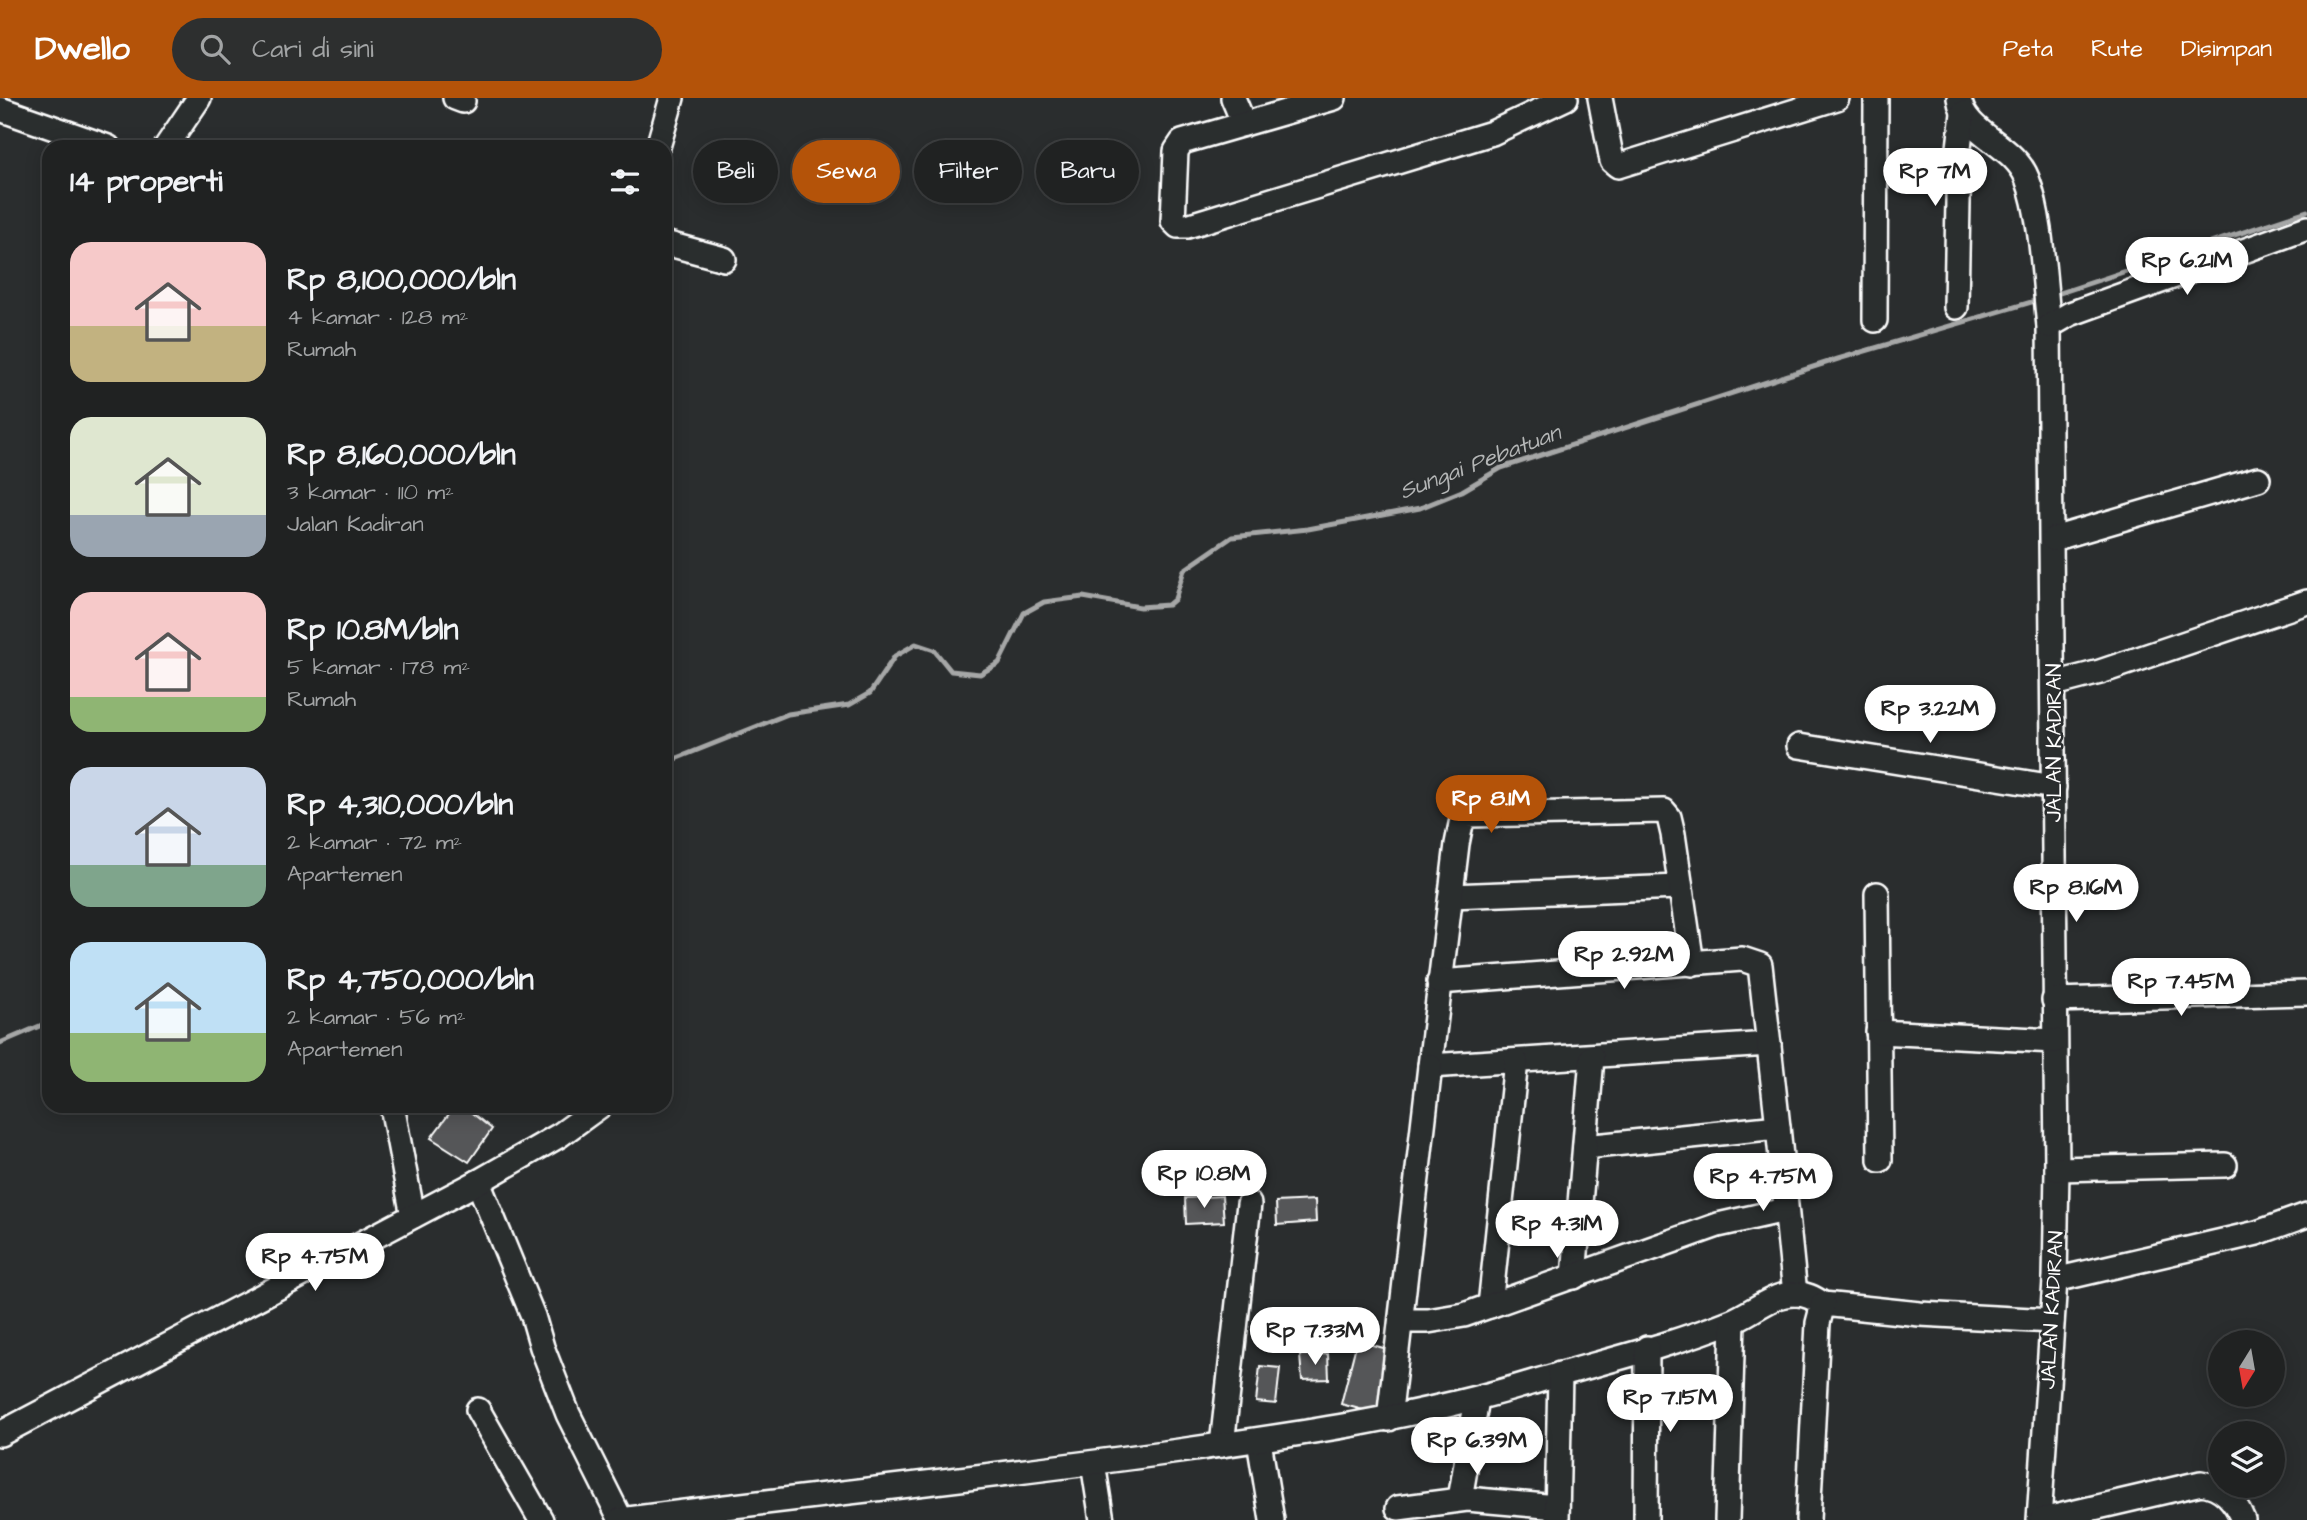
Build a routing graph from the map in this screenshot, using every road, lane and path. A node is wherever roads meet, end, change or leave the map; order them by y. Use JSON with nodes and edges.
{"nodes":[{"id":1,"x":200,"y":98,"type":"edge"},
{"id":2,"x":672,"y":98,"type":"edge"},
{"id":3,"x":1233,"y":98,"type":"edge"},
{"id":4,"x":1334,"y":98,"type":"edge"},
{"id":5,"x":1566,"y":98,"type":"edge"},
{"id":6,"x":1600,"y":98,"type":"edge"},
{"id":7,"x":1837,"y":98,"type":"edge"},
{"id":8,"x":1875,"y":98,"type":"edge"},
{"id":9,"x":1961,"y":105,"type":"edge"},
{"id":10,"x":1531,"y":106,"type":"edge"},
{"id":11,"x":0,"y":109,"type":"edge"},
{"id":12,"x":1244,"y":124,"type":"junction"},
{"id":13,"x":88,"y":140,"type":"edge"},
{"id":14,"x":171,"y":140,"type":"edge"},
{"id":15,"x":660,"y":140,"type":"edge"},
{"id":16,"x":2307,"y":228,"type":"edge"},
{"id":17,"x":672,"y":245,"type":"edge"},
{"id":18,"x":724,"y":259,"type":"dead end"},
{"id":19,"x":1956,"y":307,"type":"dead end"},
{"id":20,"x":1875,"y":320,"type":"dead end"},
{"id":21,"x":2049,"y":326,"type":"junction"},
{"id":22,"x":2258,"y":479,"type":"dead end"},
{"id":23,"x":2053,"y":539,"type":"junction"},
{"id":24,"x":2307,"y":602,"type":"edge"},
{"id":25,"x":2053,"y":684,"type":"junction"},
{"id":26,"x":1800,"y":746,"type":"dead end"},
{"id":27,"x":2054,"y":786,"type":"junction"},
{"id":28,"x":1679,"y":887,"type":"junction"},
{"id":29,"x":1877,"y":894,"type":"dead end"},
{"id":30,"x":1451,"y":896,"type":"junction"},
{"id":31,"x":1692,"y":964,"type":"junction"},
{"id":32,"x":1439,"y":982,"type":"junction"},
{"id":33,"x":2307,"y":993,"type":"edge"},
{"id":34,"x":2054,"y":1000,"type":"junction"},
{"id":35,"x":1878,"y":1032,"type":"junction"},
{"id":36,"x":2055,"y":1041,"type":"junction"},
{"id":37,"x":1769,"y":1044,"type":"junction"},
{"id":38,"x":1592,"y":1057,"type":"junction"},
{"id":39,"x":1516,"y":1061,"type":"junction"},
{"id":40,"x":1430,"y":1066,"type":"junction"},
{"id":41,"x":393,"y":1113,"type":"edge"},
{"id":42,"x":590,"y":1113,"type":"edge"},
{"id":43,"x":1778,"y":1127,"type":"junction"},
{"id":44,"x":1585,"y":1147,"type":"junction"},
{"id":45,"x":1880,"y":1160,"type":"dead end"},
{"id":46,"x":2225,"y":1165,"type":"dead end"},
{"id":47,"x":2057,"y":1169,"type":"junction"},
{"id":48,"x":478,"y":1182,"type":"junction"},
{"id":49,"x":1249,"y":1203,"type":"dead end"},
{"id":50,"x":1785,"y":1209,"type":"junction"},
{"id":51,"x":2307,"y":1215,"type":"edge"},
{"id":52,"x":413,"y":1216,"type":"junction"},
{"id":53,"x":1574,"y":1277,"type":"junction"},
{"id":54,"x":2055,"y":1280,"type":"junction"},
{"id":55,"x":1795,"y":1294,"type":"junction"},
{"id":56,"x":1823,"y":1304,"type":"junction"},
{"id":57,"x":1490,"y":1306,"type":"junction"},
{"id":58,"x":1402,"y":1321,"type":"junction"},
{"id":59,"x":1733,"y":1321,"type":"junction"},
{"id":60,"x":2052,"y":1321,"type":"junction"},
{"id":61,"x":1647,"y":1348,"type":"junction"},
{"id":62,"x":1560,"y":1374,"type":"junction"},
{"id":63,"x":1477,"y":1399,"type":"junction"},
{"id":64,"x":478,"y":1410,"type":"dead end"},
{"id":65,"x":1389,"y":1419,"type":"junction"},
{"id":66,"x":0,"y":1434,"type":"edge"},
{"id":67,"x":1259,"y":1441,"type":"junction"},
{"id":68,"x":1222,"y":1445,"type":"junction"},
{"id":69,"x":1093,"y":1463,"type":"junction"},
{"id":70,"x":1468,"y":1506,"type":"edge"},
{"id":71,"x":1398,"y":1508,"type":"dead end"},
{"id":72,"x":1557,"y":1514,"type":"edge"},
{"id":73,"x":628,"y":1519,"type":"edge"},
{"id":74,"x":541,"y":1520,"type":"edge"},
{"id":75,"x":1102,"y":1520,"type":"edge"},
{"id":76,"x":1272,"y":1520,"type":"edge"},
{"id":77,"x":1646,"y":1520,"type":"edge"},
{"id":78,"x":1727,"y":1520,"type":"edge"},
{"id":79,"x":1808,"y":1520,"type":"edge"},
{"id":80,"x":2041,"y":1520,"type":"edge"},
{"id":81,"x":2243,"y":1520,"type":"edge"}],
"edges":[{"from":1,"to":14,"type":"street"},
{"from":2,"to":15,"type":"street"},
{"from":3,"to":12,"type":"street"},
{"from":4,"to":12,"type":"street"},
{"from":5,"to":10,"type":"street"},
{"from":6,"to":7,"type":"street"},
{"from":8,"to":20,"type":"street"},
{"from":9,"to":19,"type":"street"},
{"from":9,"to":21,"type":"street","name":"JALAN KADIRAN"},
{"from":10,"to":12,"type":"street"},
{"from":11,"to":13,"type":"street"},
{"from":16,"to":21,"type":"street"},
{"from":17,"to":18,"type":"street"},
{"from":21,"to":23,"type":"street","name":"JALAN KADIRAN"},
{"from":22,"to":23,"type":"street"},
{"from":23,"to":25,"type":"street","name":"JALAN KADIRAN"},
{"from":24,"to":25,"type":"street"},
{"from":25,"to":27,"type":"street","name":"JALAN KADIRAN"},
{"from":26,"to":27,"type":"street"},
{"from":27,"to":34,"type":"street","name":"JALAN KADIRAN"},
{"from":28,"to":30,"type":"street"},
{"from":28,"to":30,"type":"street"},
{"from":28,"to":31,"type":"street"},
{"from":29,"to":35,"type":"street"},
{"from":30,"to":32,"type":"street"},
{"from":31,"to":32,"type":"street"},
{"from":31,"to":37,"type":"street"},
{"from":32,"to":40,"type":"street"},
{"from":33,"to":34,"type":"street"},
{"from":34,"to":36,"type":"street","name":"JALAN KADIRAN"},
{"from":35,"to":36,"type":"street"},
{"from":35,"to":45,"type":"street"},
{"from":36,"to":47,"type":"street","name":"JALAN KADIRAN"},
{"from":37,"to":38,"type":"street"},
{"from":37,"to":43,"type":"street"},
{"from":38,"to":39,"type":"street"},
{"from":38,"to":44,"type":"street"},
{"from":39,"to":40,"type":"street"},
{"from":39,"to":57,"type":"street"},
{"from":40,"to":58,"type":"street"},
{"from":41,"to":52,"type":"street"},
{"from":42,"to":48,"type":"street"},
{"from":43,"to":44,"type":"street"},
{"from":43,"to":50,"type":"street"},
{"from":44,"to":53,"type":"street"},
{"from":46,"to":47,"type":"street"},
{"from":47,"to":54,"type":"street","name":"JALAN KADIRAN"},
{"from":48,"to":52,"type":"street"},
{"from":48,"to":73,"type":"street"},
{"from":49,"to":68,"type":"street"},
{"from":50,"to":53,"type":"street"},
{"from":50,"to":55,"type":"street"},
{"from":51,"to":54,"type":"street"},
{"from":52,"to":66,"type":"street"},
{"from":53,"to":57,"type":"street"},
{"from":54,"to":60,"type":"street","name":"JALAN KADIRAN"},
{"from":55,"to":56,"type":"street"},
{"from":55,"to":59,"type":"street"},
{"from":56,"to":60,"type":"street"},
{"from":56,"to":79,"type":"street"},
{"from":57,"to":58,"type":"street"},
{"from":58,"to":65,"type":"street"},
{"from":59,"to":61,"type":"street"},
{"from":59,"to":78,"type":"street"},
{"from":60,"to":80,"type":"street","name":"JALAN KADIRAN"},
{"from":61,"to":62,"type":"street"},
{"from":61,"to":77,"type":"street"},
{"from":62,"to":63,"type":"street"},
{"from":62,"to":72,"type":"street"},
{"from":63,"to":65,"type":"street"},
{"from":63,"to":70,"type":"street"},
{"from":64,"to":74,"type":"street"},
{"from":65,"to":67,"type":"street"},
{"from":67,"to":68,"type":"street"},
{"from":67,"to":76,"type":"street"},
{"from":68,"to":69,"type":"street"},
{"from":69,"to":73,"type":"street"},
{"from":69,"to":75,"type":"street"},
{"from":70,"to":71,"type":"street"},
{"from":70,"to":72,"type":"street"},
{"from":80,"to":81,"type":"street"}]}
